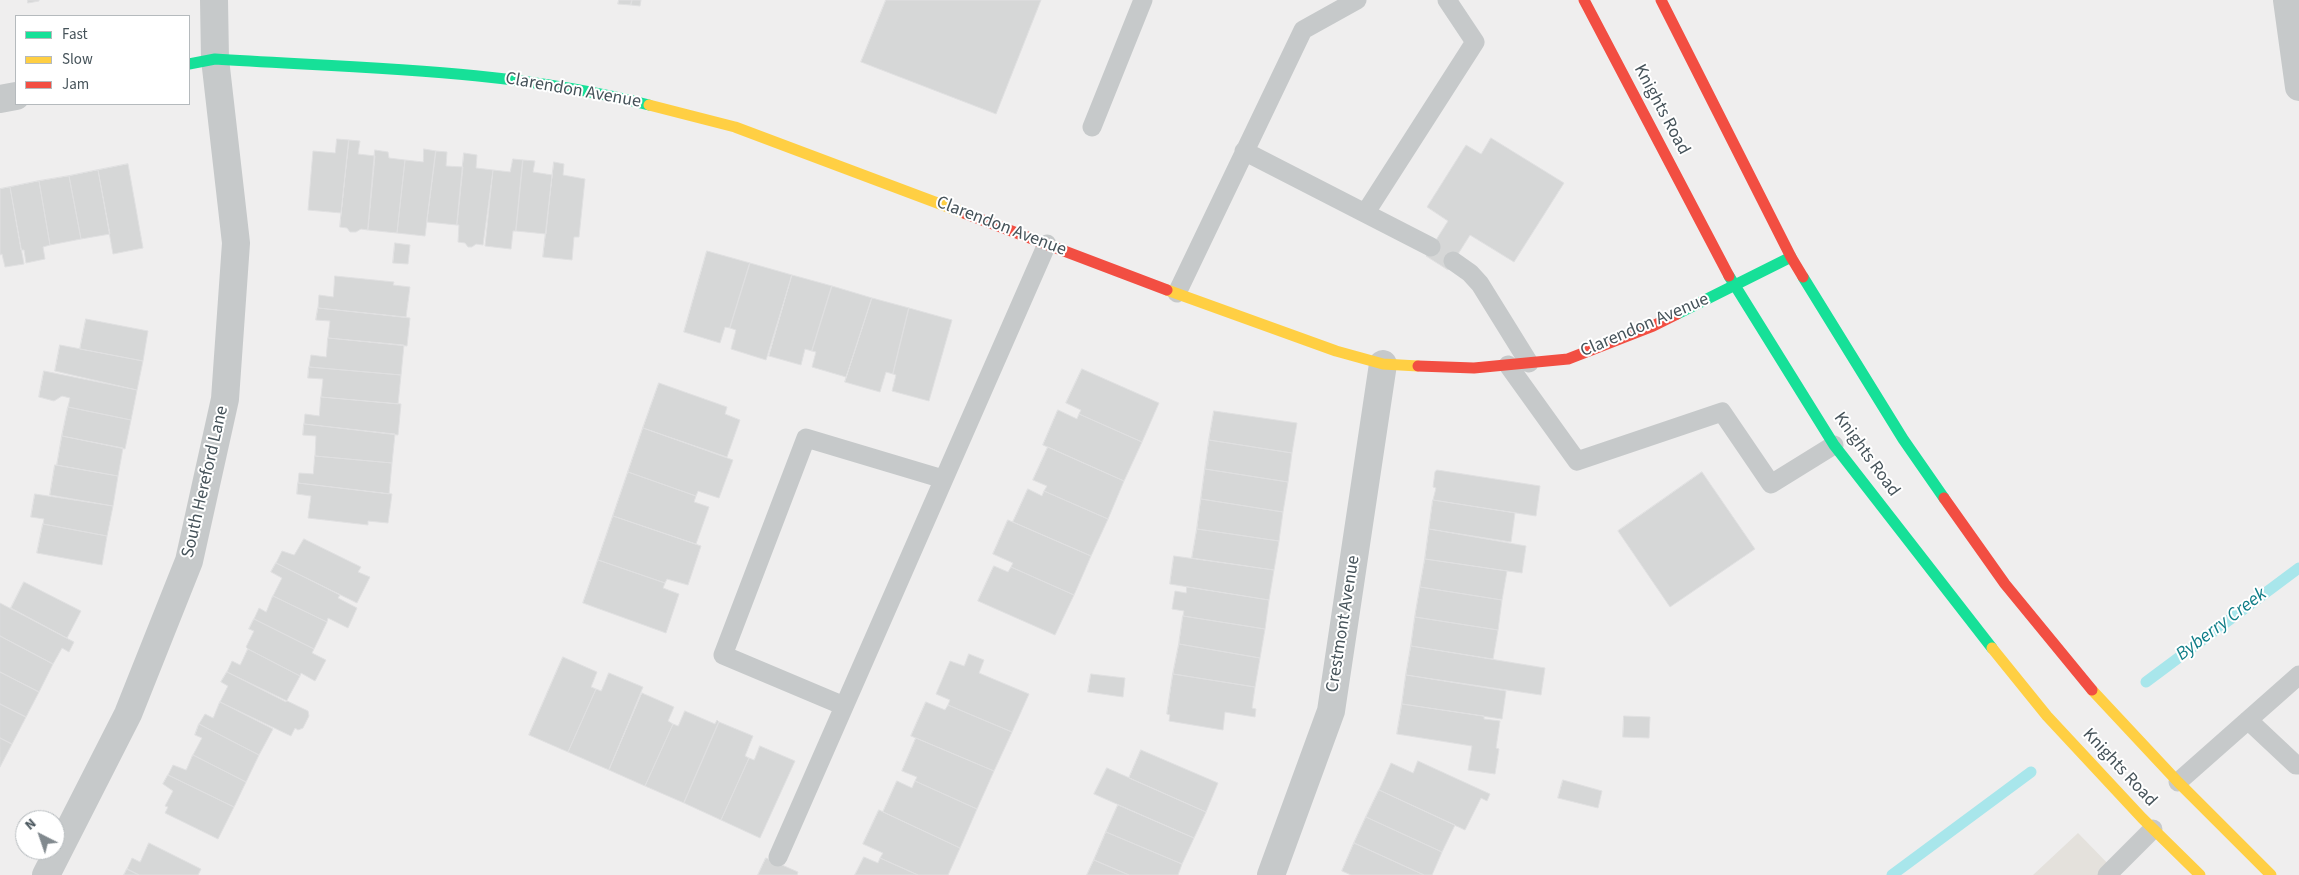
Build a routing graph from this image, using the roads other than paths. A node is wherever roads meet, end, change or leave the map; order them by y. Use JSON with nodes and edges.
{"nodes":[{"id":1,"x":214,"y":0,"type":"edge"},
{"id":2,"x":1143,"y":0,"type":"edge"},
{"id":3,"x":1357,"y":0,"type":"edge"},
{"id":4,"x":1447,"y":0,"type":"edge"},
{"id":5,"x":1584,"y":0,"type":"edge"},
{"id":6,"x":1660,"y":0,"type":"edge"},
{"id":7,"x":2287,"y":0,"type":"edge"},
{"id":8,"x":202,"y":62,"type":"edge"},
{"id":9,"x":2299,"y":87,"type":"edge"},
{"id":10,"x":15,"y":96,"type":"edge"},
{"id":11,"x":0,"y":99,"type":"edge"},
{"id":12,"x":1092,"y":127,"type":"dead end"},
{"id":13,"x":1244,"y":152,"type":"junction"},
{"id":14,"x":1366,"y":212,"type":"junction"},
{"id":15,"x":1047,"y":244,"type":"junction"},
{"id":16,"x":1431,"y":247,"type":"dead end"},
{"id":17,"x":1791,"y":257,"type":"junction"},
{"id":18,"x":1453,"y":261,"type":"dead end"},
{"id":19,"x":1734,"y":286,"type":"junction"},
{"id":20,"x":1177,"y":293,"type":"junction"},
{"id":21,"x":1529,"y":363,"type":"junction"},
{"id":22,"x":1384,"y":364,"type":"junction"},
{"id":23,"x":1508,"y":365,"type":"junction"},
{"id":24,"x":1834,"y":445,"type":"junction"},
{"id":25,"x":943,"y":479,"type":"junction"},
{"id":26,"x":2299,"y":675,"type":"edge"},
{"id":27,"x":844,"y":706,"type":"junction"},
{"id":28,"x":2248,"y":720,"type":"junction"},
{"id":29,"x":2299,"y":765,"type":"edge"},
{"id":30,"x":2178,"y":782,"type":"junction"},
{"id":31,"x":2153,"y":829,"type":"junction"},
{"id":32,"x":778,"y":857,"type":"dead end"},
{"id":33,"x":46,"y":875,"type":"edge"},
{"id":34,"x":1271,"y":875,"type":"edge"},
{"id":35,"x":2107,"y":875,"type":"edge"},
{"id":36,"x":2200,"y":875,"type":"edge"},
{"id":37,"x":2272,"y":875,"type":"edge"}],
"edges":[{"from":1,"to":8,"type":"street","name":"South Hereford Lane"},
{"from":2,"to":12,"type":"lane"},
{"from":3,"to":13,"type":"lane"},
{"from":4,"to":14,"type":"lane"},
{"from":5,"to":19,"type":"main road","name":"Knights Road"},
{"from":6,"to":17,"type":"main road","name":"Knights Road"},
{"from":7,"to":9,"type":"street"},
{"from":8,"to":15,"type":"main road","name":"Clarendon Avenue"},
{"from":8,"to":33,"type":"street","name":"South Hereford Lane"},
{"from":10,"to":11,"type":"street"},
{"from":13,"to":14,"type":"lane"},
{"from":13,"to":20,"type":"lane"},
{"from":14,"to":16,"type":"lane"},
{"from":15,"to":20,"type":"main road","name":"Clarendon Avenue"},
{"from":15,"to":25,"type":"lane"},
{"from":17,"to":19,"type":"main road","name":"Clarendon Avenue"},
{"from":17,"to":30,"type":"main road","name":"Knights Road"},
{"from":18,"to":21,"type":"lane"},
{"from":19,"to":21,"type":"main road","name":"Clarendon Avenue"},
{"from":19,"to":24,"type":"main road","name":"Knights Road"},
{"from":20,"to":22,"type":"main road","name":"Clarendon Avenue"},
{"from":21,"to":23,"type":"main road","name":"Clarendon Avenue"},
{"from":22,"to":23,"type":"main road","name":"Clarendon Avenue"},
{"from":22,"to":34,"type":"street","name":"Crestmont Avenue"},
{"from":23,"to":24,"type":"lane"},
{"from":24,"to":31,"type":"main road","name":"Knights Road"},
{"from":25,"to":27,"type":"lane"},
{"from":25,"to":27,"type":"lane"},
{"from":26,"to":28,"type":"lane"},
{"from":27,"to":32,"type":"lane"},
{"from":28,"to":29,"type":"lane"},
{"from":28,"to":30,"type":"lane"},
{"from":30,"to":37,"type":"main road","name":"Knights Road"},
{"from":31,"to":35,"type":"lane"},
{"from":31,"to":36,"type":"main road","name":"Knights Road"}]}
